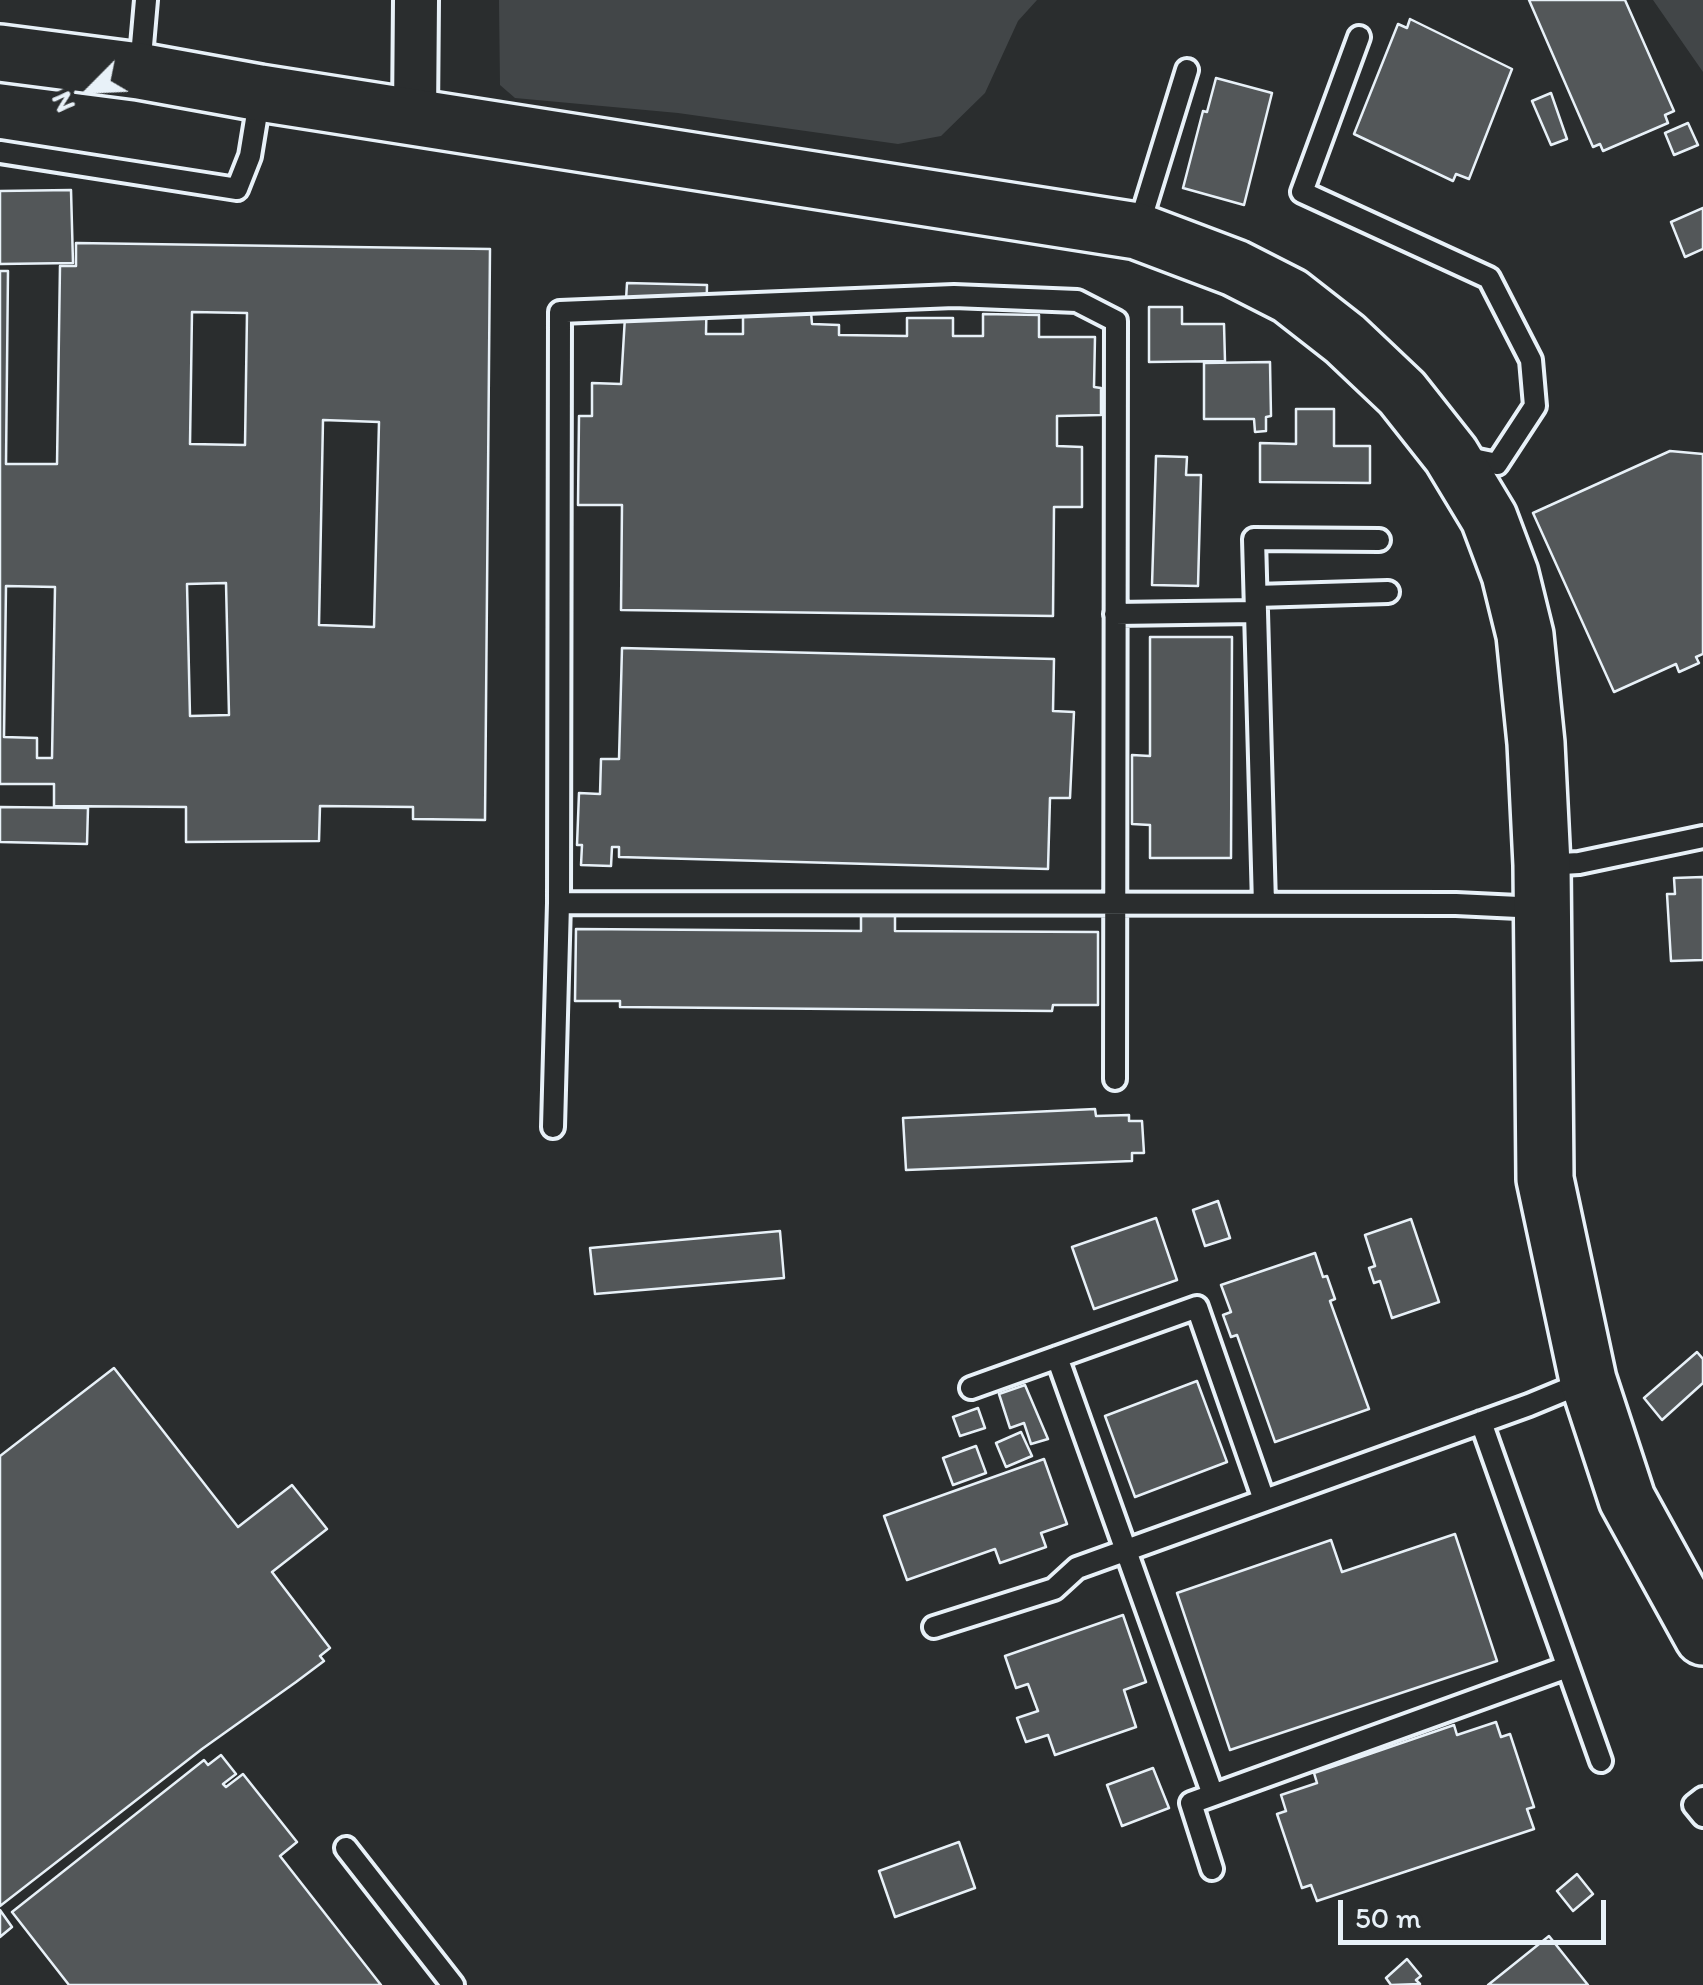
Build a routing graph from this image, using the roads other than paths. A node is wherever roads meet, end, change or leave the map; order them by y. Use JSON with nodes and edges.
{"nodes":[{"id":1,"x":146,"y":0,"type":"edge"},
{"id":2,"x":416,"y":0,"type":"edge"},
{"id":3,"x":1359,"y":37,"type":"dead end"},
{"id":4,"x":0,"y":53,"type":"edge"},
{"id":5,"x":1187,"y":70,"type":"dead end"},
{"id":6,"x":139,"y":71,"type":"junction"},
{"id":7,"x":260,"y":93,"type":"junction"},
{"id":8,"x":416,"y":116,"type":"junction"},
{"id":9,"x":0,"y":152,"type":"edge"},
{"id":10,"x":1137,"y":231,"type":"junction"},
{"id":11,"x":1451,"y":455,"type":"junction"},
{"id":12,"x":1379,"y":540,"type":"dead end"},
{"id":13,"x":1388,"y":592,"type":"dead end"},
{"id":14,"x":1256,"y":604,"type":"junction"},
{"id":15,"x":1115,"y":614,"type":"junction"},
{"id":16,"x":1703,"y":837,"type":"edge"},
{"id":17,"x":1541,"y":886,"type":"junction"},
{"id":18,"x":559,"y":903,"type":"junction"},
{"id":19,"x":1115,"y":904,"type":"junction"},
{"id":20,"x":1264,"y":904,"type":"junction"},
{"id":21,"x":1115,"y":1080,"type":"dead end"},
{"id":22,"x":553,"y":1127,"type":"dead end"},
{"id":23,"x":1058,"y":1357,"type":"junction"},
{"id":24,"x":1588,"y":1380,"type":"junction"},
{"id":25,"x":971,"y":1388,"type":"dead end"},
{"id":26,"x":1481,"y":1422,"type":"junction"},
{"id":27,"x":1264,"y":1500,"type":"junction"},
{"id":28,"x":1126,"y":1550,"type":"junction"},
{"id":29,"x":934,"y":1627,"type":"dead end"},
{"id":30,"x":1703,"y":1637,"type":"edge"},
{"id":31,"x":1568,"y":1667,"type":"junction"},
{"id":32,"x":1601,"y":1761,"type":"dead end"},
{"id":33,"x":1213,"y":1795,"type":"junction"},
{"id":34,"x":1703,"y":1798,"type":"edge"},
{"id":35,"x":1703,"y":1816,"type":"edge"},
{"id":36,"x":346,"y":1848,"type":"dead end"},
{"id":37,"x":1212,"y":1868,"type":"dead end"},
{"id":38,"x":452,"y":1985,"type":"edge"}],
"edges":[{"from":1,"to":6,"type":"lane"},
{"from":2,"to":8,"type":"street"},
{"from":3,"to":11,"type":"lane"},
{"from":4,"to":6,"type":"street"},
{"from":5,"to":10,"type":"lane"},
{"from":6,"to":7,"type":"street"},
{"from":7,"to":8,"type":"street"},
{"from":7,"to":9,"type":"lane"},
{"from":8,"to":10,"type":"street"},
{"from":10,"to":11,"type":"street"},
{"from":11,"to":17,"type":"street"},
{"from":12,"to":14,"type":"lane"},
{"from":13,"to":14,"type":"lane"},
{"from":14,"to":15,"type":"lane"},
{"from":14,"to":20,"type":"lane"},
{"from":15,"to":18,"type":"lane"},
{"from":15,"to":19,"type":"lane"},
{"from":16,"to":17,"type":"lane"},
{"from":17,"to":20,"type":"lane"},
{"from":17,"to":24,"type":"street"},
{"from":18,"to":19,"type":"lane"},
{"from":18,"to":22,"type":"lane"},
{"from":19,"to":20,"type":"lane"},
{"from":19,"to":21,"type":"lane"},
{"from":23,"to":25,"type":"lane"},
{"from":23,"to":27,"type":"lane"},
{"from":23,"to":28,"type":"lane"},
{"from":24,"to":26,"type":"lane"},
{"from":24,"to":30,"type":"street"},
{"from":26,"to":27,"type":"lane"},
{"from":26,"to":31,"type":"lane"},
{"from":27,"to":28,"type":"lane"},
{"from":28,"to":29,"type":"lane"},
{"from":28,"to":33,"type":"lane"},
{"from":31,"to":32,"type":"lane"},
{"from":31,"to":33,"type":"lane"},
{"from":33,"to":37,"type":"lane"},
{"from":34,"to":35,"type":"lane"},
{"from":36,"to":38,"type":"lane"}]}
